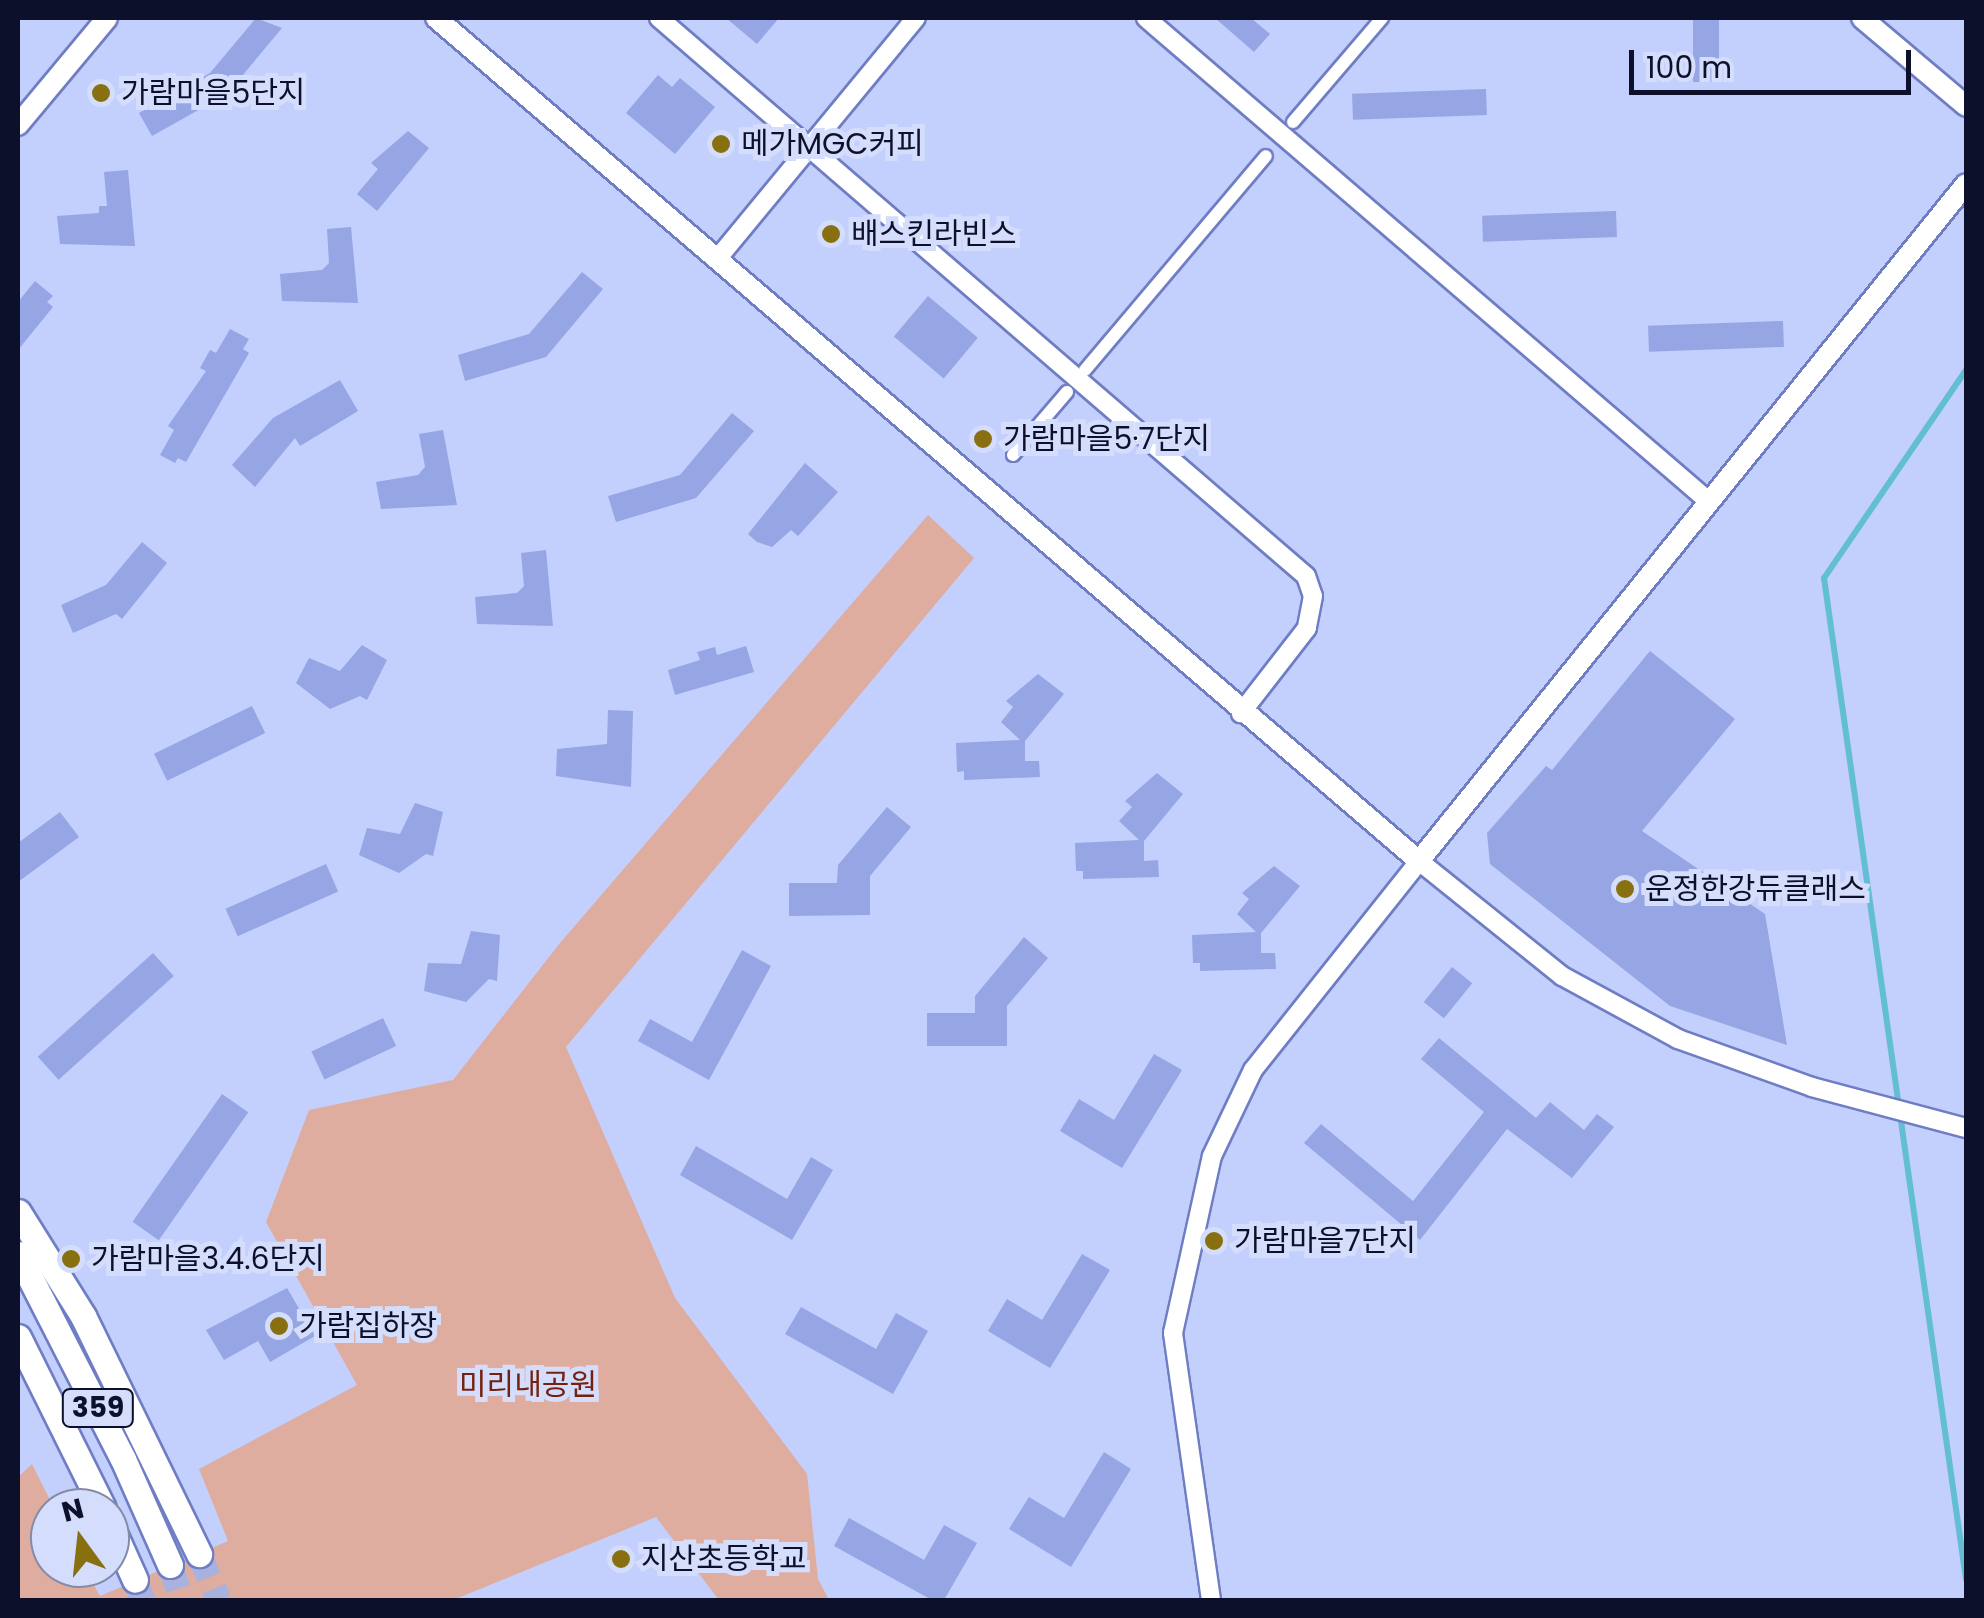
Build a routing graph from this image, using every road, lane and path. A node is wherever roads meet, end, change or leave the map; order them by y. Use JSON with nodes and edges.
{"nodes":[{"id":1,"x":107,"y":18,"type":"edge"},
{"id":2,"x":436,"y":18,"type":"edge"},
{"id":3,"x":659,"y":18,"type":"edge"},
{"id":4,"x":916,"y":18,"type":"edge"},
{"id":5,"x":1146,"y":18,"type":"edge"},
{"id":6,"x":1382,"y":18,"type":"edge"},
{"id":7,"x":1862,"y":18,"type":"edge"},
{"id":8,"x":1966,"y":106,"type":"edge"},
{"id":9,"x":1293,"y":122,"type":"dead end"},
{"id":10,"x":18,"y":125,"type":"edge"},
{"id":11,"x":808,"y":148,"type":"junction"},
{"id":12,"x":1266,"y":156,"type":"dead end"},
{"id":13,"x":1966,"y":184,"type":"edge"},
{"id":14,"x":718,"y":258,"type":"junction"},
{"id":15,"x":1085,"y":370,"type":"dead end"},
{"id":16,"x":1066,"y":392,"type":"dead end"},
{"id":17,"x":1013,"y":454,"type":"dead end"},
{"id":18,"x":1706,"y":499,"type":"junction"},
{"id":19,"x":1241,"y":713,"type":"junction"},
{"id":20,"x":1418,"y":862,"type":"junction"},
{"id":21,"x":1966,"y":1128,"type":"edge"},
{"id":22,"x":18,"y":1212,"type":"edge"},
{"id":23,"x":18,"y":1254,"type":"edge"},
{"id":24,"x":18,"y":1337,"type":"edge"},
{"id":25,"x":93,"y":1488,"type":"edge"},
{"id":26,"x":199,"y":1554,"type":"tunnel mouth"},
{"id":27,"x":170,"y":1566,"type":"tunnel mouth"},
{"id":28,"x":130,"y":1569,"type":"edge"},
{"id":29,"x":135,"y":1580,"type":"tunnel mouth"},
{"id":30,"x":1212,"y":1600,"type":"edge"}],
"edges":[{"from":1,"to":10,"type":"street"},
{"from":2,"to":14,"type":"street"},
{"from":3,"to":11,"type":"street"},
{"from":4,"to":11,"type":"street"},
{"from":5,"to":18,"type":"street"},
{"from":6,"to":9,"type":"street"},
{"from":7,"to":8,"type":"street"},
{"from":11,"to":14,"type":"street"},
{"from":11,"to":19,"type":"street"},
{"from":12,"to":15,"type":"street"},
{"from":13,"to":18,"type":"street"},
{"from":14,"to":19,"type":"street"},
{"from":16,"to":17,"type":"street"},
{"from":18,"to":20,"type":"street"},
{"from":19,"to":20,"type":"street"},
{"from":20,"to":21,"type":"street"},
{"from":20,"to":30,"type":"street"},
{"from":22,"to":26,"type":"main road"},
{"from":23,"to":27,"type":"main road","number":"359"},
{"from":24,"to":25,"type":"main road"},
{"from":28,"to":29,"type":"main road"}]}
